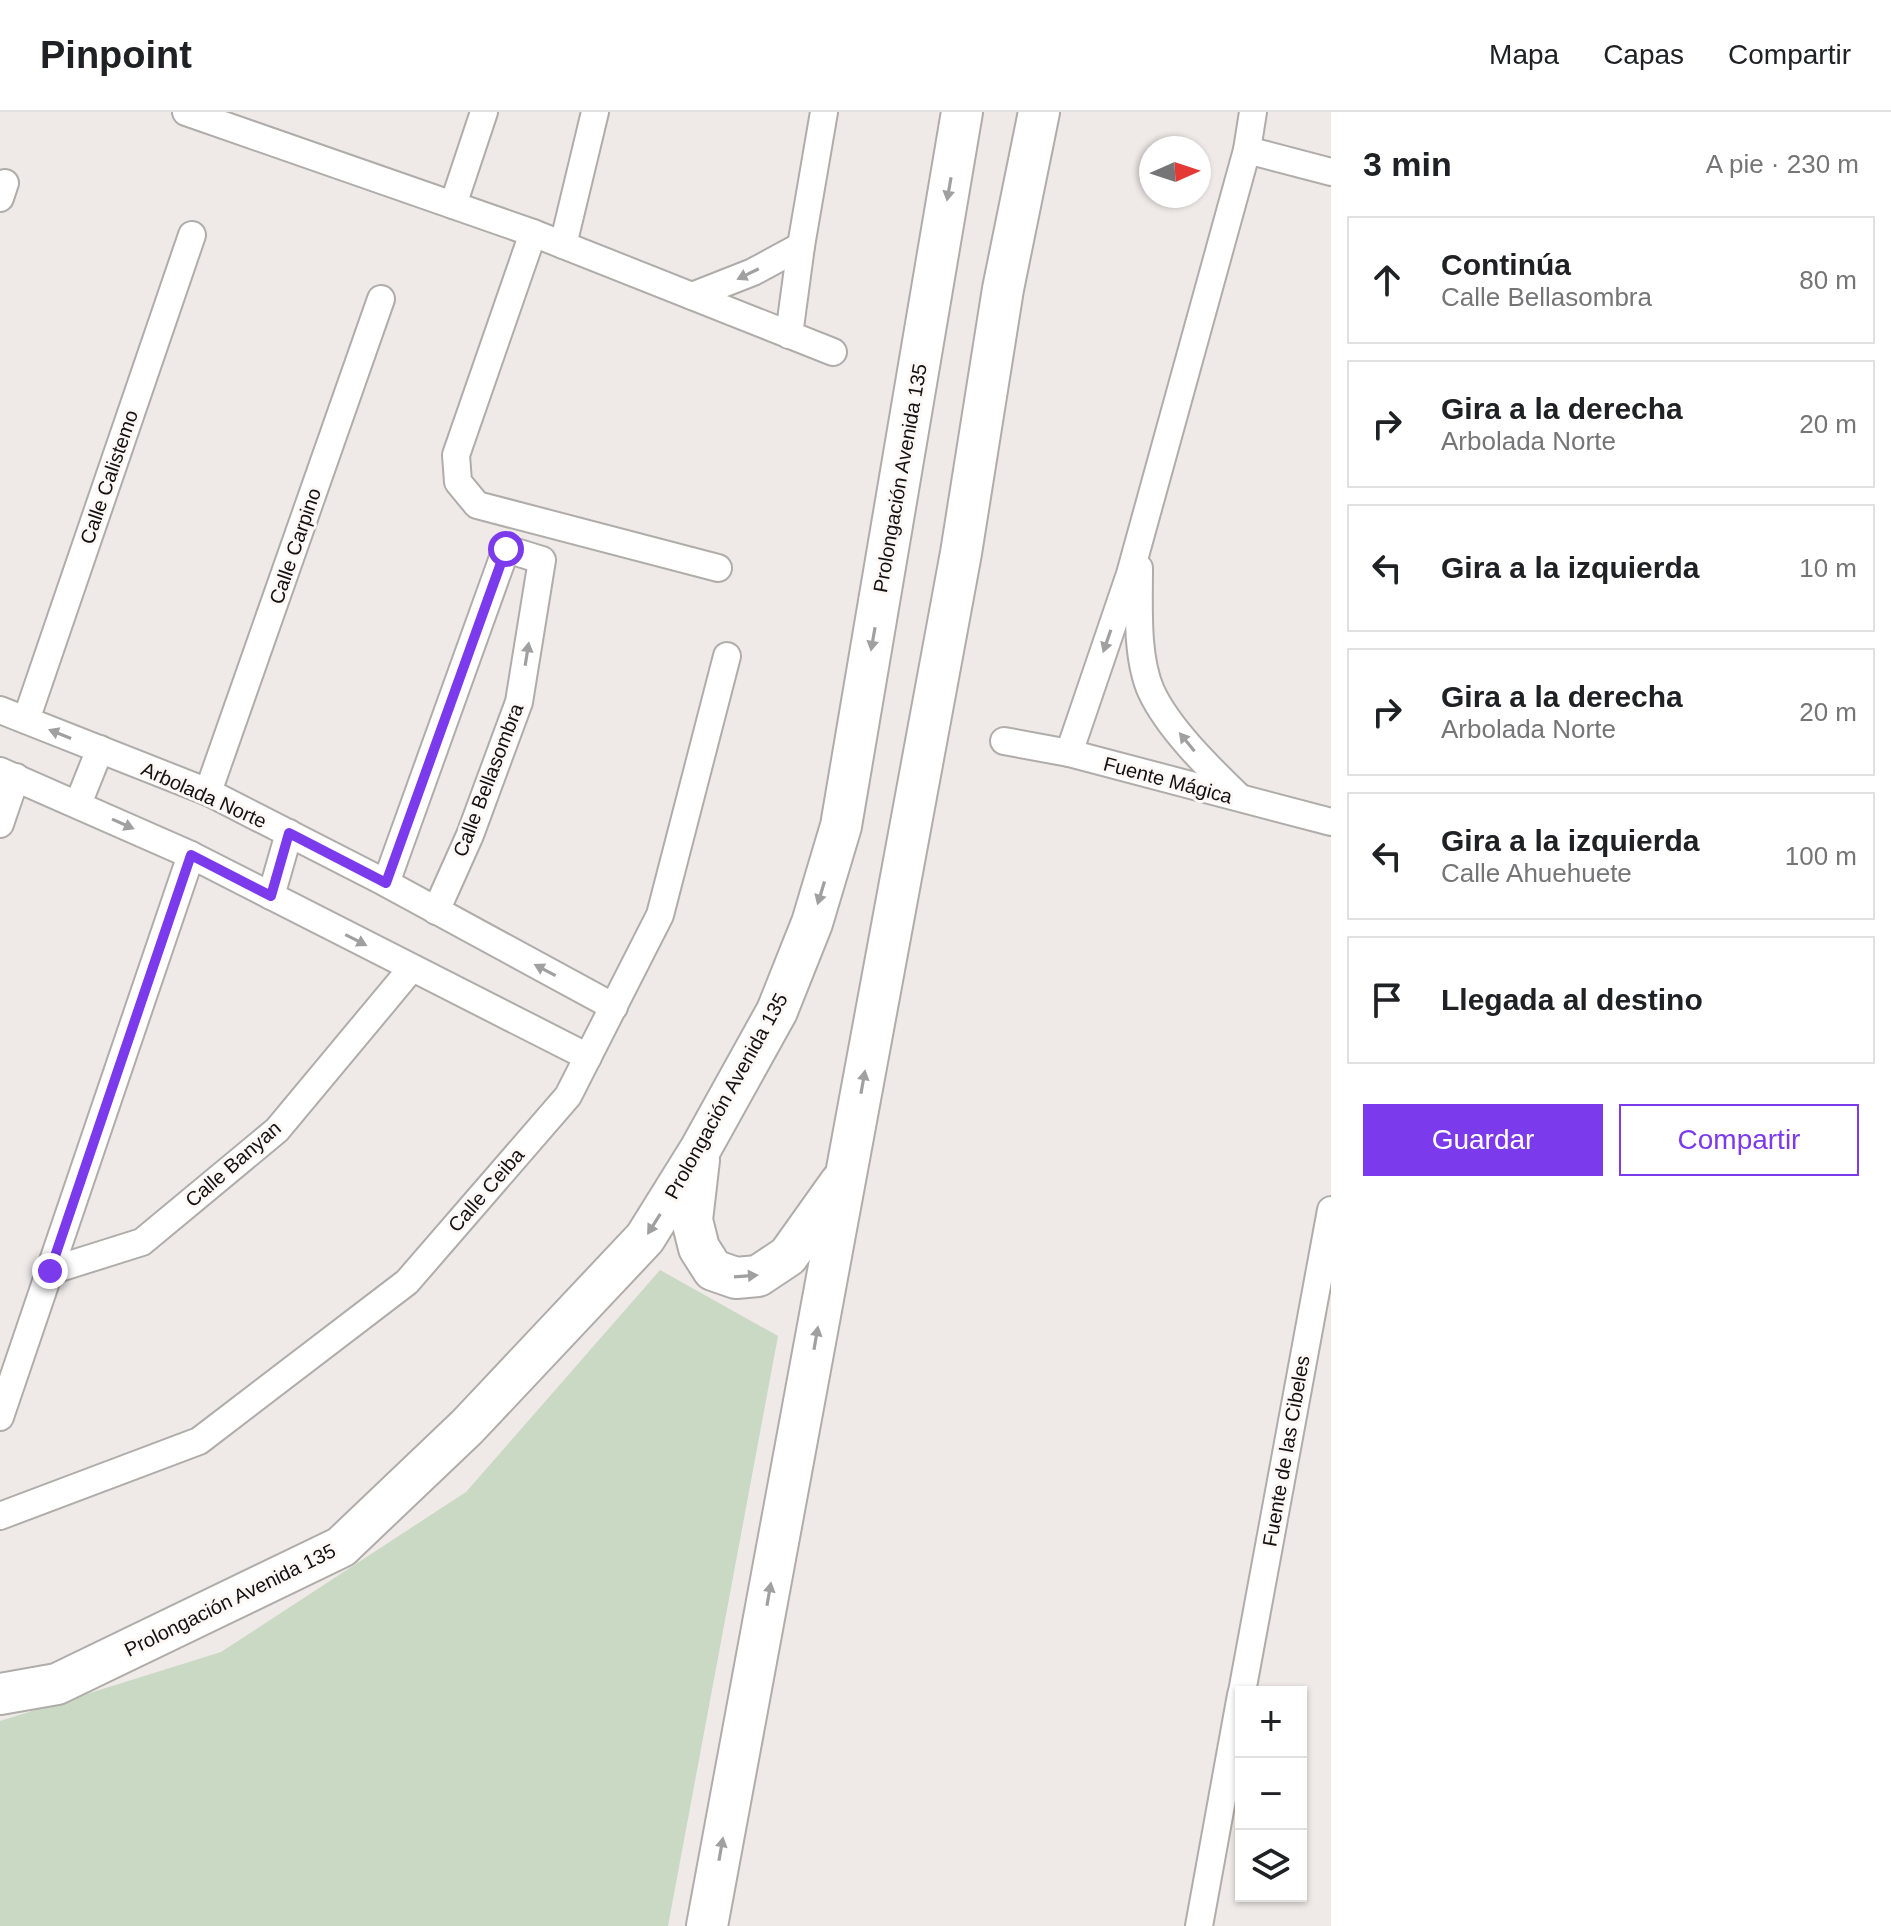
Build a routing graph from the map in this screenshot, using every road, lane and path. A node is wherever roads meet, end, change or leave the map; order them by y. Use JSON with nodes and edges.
{"nodes":[{"id":1,"x":186,"y":112,"type":"edge"},
{"id":2,"x":484,"y":112,"type":"edge"},
{"id":3,"x":595,"y":112,"type":"edge"},
{"id":4,"x":824,"y":112,"type":"edge"},
{"id":5,"x":962,"y":112,"type":"edge"},
{"id":6,"x":1039,"y":112,"type":"edge"},
{"id":7,"x":1253,"y":112,"type":"edge"},
{"id":8,"x":261,"y":124,"type":"edge"},
{"id":9,"x":1247,"y":150,"type":"junction"},
{"id":10,"x":1331,"y":172,"type":"edge"},
{"id":11,"x":453,"y":205,"type":"junction"},
{"id":12,"x":533,"y":233,"type":"junction"},
{"id":13,"x":192,"y":235,"type":"dead end"},
{"id":14,"x":563,"y":245,"type":"junction"},
{"id":15,"x":801,"y":246,"type":"junction"},
{"id":16,"x":692,"y":296,"type":"junction"},
{"id":17,"x":381,"y":299,"type":"dead end"},
{"id":18,"x":789,"y":335,"type":"junction"},
{"id":19,"x":833,"y":352,"type":"dead end"},
{"id":20,"x":1139,"y":540,"type":"junction"},
{"id":21,"x":718,"y":568,"type":"dead end"},
{"id":22,"x":727,"y":656,"type":"dead end"},
{"id":23,"x":0,"y":710,"type":"edge"},
{"id":24,"x":26,"y":720,"type":"junction"},
{"id":25,"x":1004,"y":741,"type":"dead end"},
{"id":26,"x":100,"y":749,"type":"junction"},
{"id":27,"x":1069,"y":753,"type":"junction"},
{"id":28,"x":8,"y":774,"type":"edge"},
{"id":29,"x":208,"y":792,"type":"junction"},
{"id":30,"x":1241,"y":799,"type":"junction"},
{"id":31,"x":78,"y":804,"type":"junction"},
{"id":32,"x":1329,"y":815,"type":"edge"},
{"id":33,"x":0,"y":824,"type":"edge"},
{"id":34,"x":289,"y":833,"type":"junction"},
{"id":35,"x":191,"y":855,"type":"junction"},
{"id":36,"x":386,"y":883,"type":"junction"},
{"id":37,"x":271,"y":896,"type":"junction"},
{"id":38,"x":436,"y":911,"type":"junction"},
{"id":39,"x":411,"y":969,"type":"junction"},
{"id":40,"x":614,"y":1007,"type":"junction"},
{"id":41,"x":588,"y":1057,"type":"junction"},
{"id":42,"x":701,"y":1148,"type":"junction"},
{"id":43,"x":846,"y":1175,"type":"junction"},
{"id":44,"x":1331,"y":1210,"type":"edge"},
{"id":45,"x":50,"y":1271,"type":"junction"},
{"id":46,"x":0,"y":1417,"type":"edge"},
{"id":47,"x":0,"y":1516,"type":"edge"},
{"id":48,"x":1242,"y":1686,"type":"edge"},
{"id":49,"x":0,"y":1694,"type":"edge"},
{"id":50,"x":1235,"y":1727,"type":"edge"},
{"id":51,"x":707,"y":1926,"type":"edge"},
{"id":52,"x":1199,"y":1926,"type":"edge"}],
"edges":[{"from":1,"to":8,"type":"street"},
{"from":2,"to":11,"type":"street"},
{"from":3,"to":14,"type":"street"},
{"from":4,"to":15,"type":"street"},
{"from":5,"to":42,"type":"main road","name":"Prolongación Avenida 135","one_way":true},
{"from":43,"to":6,"type":"main road","one_way":true},
{"from":7,"to":9,"type":"street"},
{"from":8,"to":11,"type":"street"},
{"from":9,"to":10,"type":"street"},
{"from":9,"to":20,"type":"street"},
{"from":11,"to":12,"type":"street"},
{"from":12,"to":14,"type":"street"},
{"from":12,"to":21,"type":"street"},
{"from":13,"to":24,"type":"street","name":"Calle Calistemo"},
{"from":14,"to":16,"type":"street"},
{"from":15,"to":16,"type":"street","one_way":true},
{"from":15,"to":18,"type":"street"},
{"from":16,"to":18,"type":"street"},
{"from":17,"to":29,"type":"street","name":"Calle Carpino"},
{"from":18,"to":19,"type":"street"},
{"from":20,"to":27,"type":"street","one_way":true},
{"from":30,"to":20,"type":"street","one_way":true},
{"from":22,"to":40,"type":"street","name":"Calle Ceiba"},
{"from":23,"to":24,"type":"street","name":"Arbolada Norte"},
{"from":26,"to":24,"type":"street","name":"Arbolada Norte","one_way":true},
{"from":25,"to":27,"type":"street","name":"Fuente Mágica"},
{"from":26,"to":29,"type":"street","name":"Arbolada Norte"},
{"from":26,"to":31,"type":"street"},
{"from":27,"to":30,"type":"street","name":"Fuente Mágica"},
{"from":28,"to":31,"type":"street"},
{"from":28,"to":33,"type":"street"},
{"from":29,"to":34,"type":"street","name":"Arbolada Norte"},
{"from":30,"to":32,"type":"street","name":"Fuente Mágica"},
{"from":31,"to":35,"type":"street","one_way":true},
{"from":34,"to":36,"type":"street","name":"Arbolada Norte"},
{"from":34,"to":37,"type":"street"},
{"from":35,"to":37,"type":"street"},
{"from":35,"to":45,"type":"street"},
{"from":36,"to":38,"type":"street","name":"Arbolada Norte"},
{"from":38,"to":36,"type":"street","name":"Calle Bellasombra","one_way":true},
{"from":37,"to":39,"type":"street","one_way":true},
{"from":40,"to":38,"type":"street","name":"Arbolada Norte","one_way":true},
{"from":39,"to":41,"type":"street"},
{"from":39,"to":45,"type":"street","name":"Calle Banyan"},
{"from":40,"to":41,"type":"street","name":"Calle Ceiba"},
{"from":41,"to":47,"type":"street","name":"Calle Ceiba"},
{"from":42,"to":43,"type":"main road","one_way":true},
{"from":42,"to":49,"type":"main road","name":"Prolongación Avenida 135","one_way":true},
{"from":51,"to":43,"type":"main road","one_way":true},
{"from":44,"to":48,"type":"street","name":"Fuente de las Cibeles"},
{"from":45,"to":46,"type":"street"},
{"from":50,"to":52,"type":"street","name":"Fuente de las Cibeles"}]}
